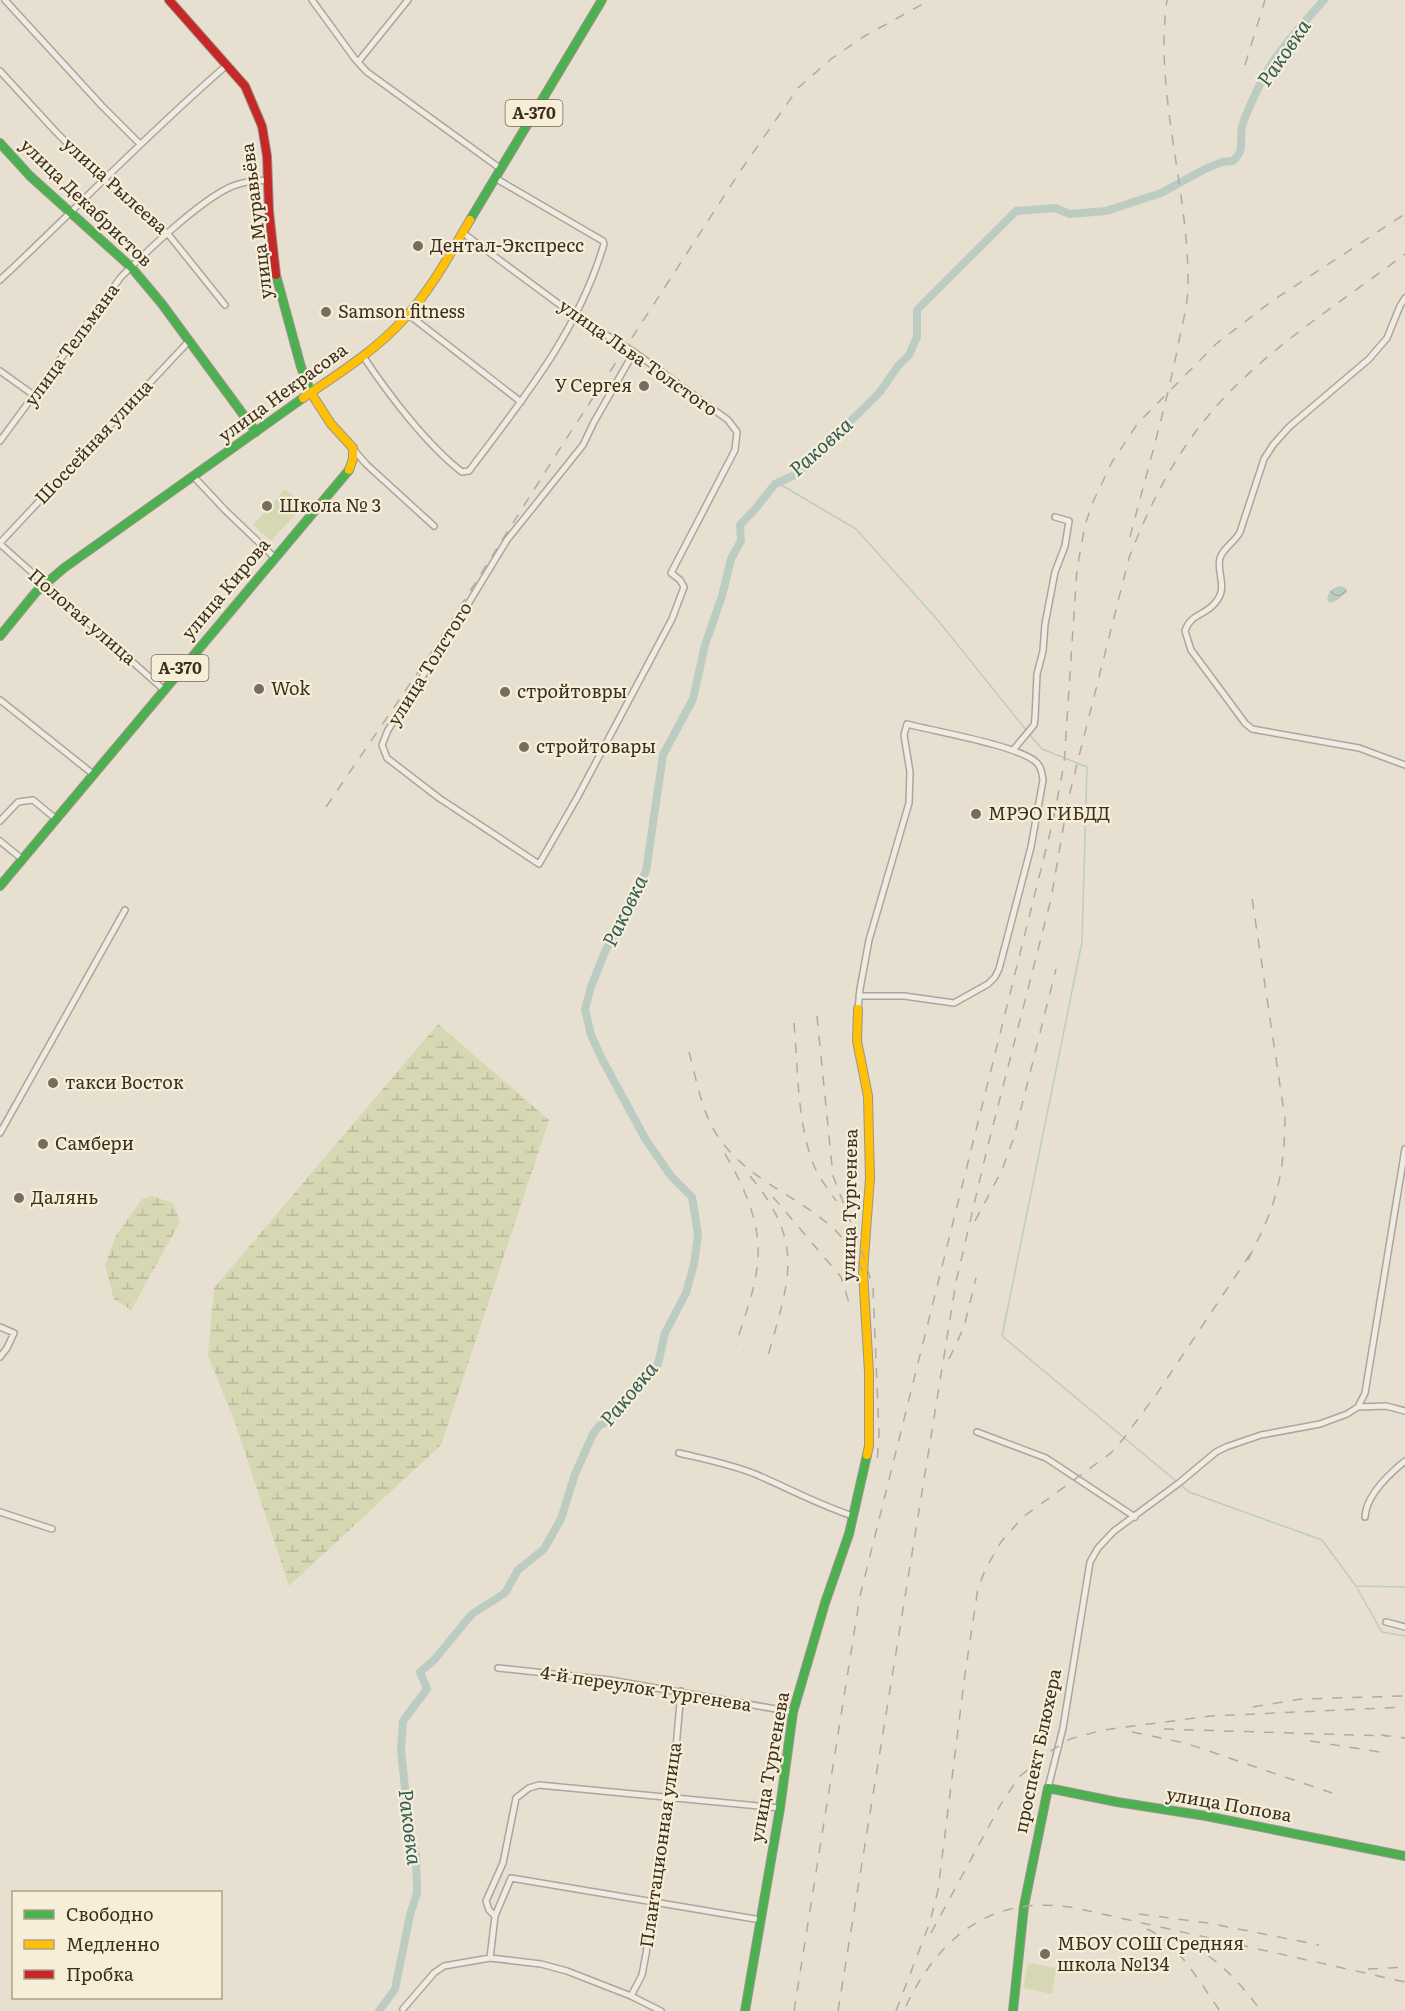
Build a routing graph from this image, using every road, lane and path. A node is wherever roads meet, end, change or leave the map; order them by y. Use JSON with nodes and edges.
{"nodes":[{"id":1,"x":5,"y":0,"type":"edge"},
{"id":2,"x":169,"y":0,"type":"edge"},
{"id":3,"x":312,"y":0,"type":"edge"},
{"id":4,"x":408,"y":0,"type":"edge"},
{"id":5,"x":602,"y":0,"type":"edge"},
{"id":6,"x":358,"y":62,"type":"junction"},
{"id":7,"x":227,"y":64,"type":"junction"},
{"id":8,"x":0,"y":71,"type":"edge"},
{"id":9,"x":0,"y":143,"type":"edge"},
{"id":10,"x":140,"y":144,"type":"junction"},
{"id":11,"x":501,"y":168,"type":"junction"},
{"id":12,"x":495,"y":178,"type":"junction"},
{"id":13,"x":103,"y":179,"type":"junction"},
{"id":14,"x":267,"y":180,"type":"junction"},
{"id":15,"x":70,"y":214,"type":"junction"},
{"id":16,"x":462,"y":233,"type":"junction"},
{"id":17,"x":168,"y":234,"type":"junction"},
{"id":18,"x":131,"y":267,"type":"junction"},
{"id":19,"x":1,"y":277,"type":"edge"},
{"id":20,"x":1405,"y":298,"type":"edge"},
{"id":21,"x":225,"y":305,"type":"dead end"},
{"id":22,"x":409,"y":315,"type":"junction"},
{"id":23,"x":575,"y":316,"type":"junction"},
{"id":24,"x":189,"y":341,"type":"junction"},
{"id":25,"x":634,"y":352,"type":"junction"},
{"id":26,"x":363,"y":356,"type":"junction"},
{"id":27,"x":0,"y":371,"type":"edge"},
{"id":28,"x":311,"y":393,"type":"junction"},
{"id":29,"x":35,"y":396,"type":"junction"},
{"id":30,"x":521,"y":402,"type":"junction"},
{"id":31,"x":256,"y":432,"type":"junction"},
{"id":32,"x":0,"y":441,"type":"edge"},
{"id":33,"x":353,"y":448,"type":"junction"},
{"id":34,"x":194,"y":477,"type":"junction"},
{"id":35,"x":1055,"y":517,"type":"dead end"},
{"id":36,"x":434,"y":526,"type":"dead end"},
{"id":37,"x":0,"y":543,"type":"edge"},
{"id":38,"x":274,"y":557,"type":"junction"},
{"id":39,"x":44,"y":584,"type":"junction"},
{"id":40,"x":0,"y":636,"type":"edge"},
{"id":41,"x":163,"y":689,"type":"junction"},
{"id":42,"x":0,"y":700,"type":"edge"},
{"id":43,"x":1014,"y":749,"type":"junction"},
{"id":44,"x":1405,"y":765,"type":"edge"},
{"id":45,"x":93,"y":774,"type":"junction"},
{"id":46,"x":56,"y":819,"type":"junction"},
{"id":47,"x":0,"y":821,"type":"edge"},
{"id":48,"x":0,"y":841,"type":"edge"},
{"id":49,"x":22,"y":859,"type":"junction"},
{"id":50,"x":539,"y":864,"type":"joint"},
{"id":51,"x":0,"y":886,"type":"edge"},
{"id":52,"x":124,"y":910,"type":"dead end"},
{"id":53,"x":859,"y":996,"type":"junction"},
{"id":54,"x":858,"y":1009,"type":"joint"},
{"id":55,"x":0,"y":1134,"type":"edge"},
{"id":56,"x":1405,"y":1149,"type":"edge"},
{"id":57,"x":0,"y":1328,"type":"edge"},
{"id":58,"x":0,"y":1357,"type":"edge"},
{"id":59,"x":1358,"y":1407,"type":"junction"},
{"id":60,"x":1405,"y":1411,"type":"edge"},
{"id":61,"x":977,"y":1432,"type":"dead end"},
{"id":62,"x":679,"y":1453,"type":"dead end"},
{"id":63,"x":1405,"y":1461,"type":"edge"},
{"id":64,"x":2,"y":1512,"type":"edge"},
{"id":65,"x":853,"y":1516,"type":"junction"},
{"id":66,"x":1135,"y":1517,"type":"junction"},
{"id":67,"x":1365,"y":1517,"type":"dead end"},
{"id":68,"x":0,"y":1521,"type":"edge"},
{"id":69,"x":52,"y":1529,"type":"dead end"},
{"id":70,"x":1386,"y":1622,"type":"dead end"},
{"id":71,"x":1405,"y":1627,"type":"edge"},
{"id":72,"x":498,"y":1668,"type":"dead end"},
{"id":73,"x":681,"y":1691,"type":"junction"},
{"id":74,"x":793,"y":1713,"type":"junction"},
{"id":75,"x":1048,"y":1788,"type":"junction"},
{"id":76,"x":669,"y":1796,"type":"junction"},
{"id":77,"x":780,"y":1808,"type":"junction"},
{"id":78,"x":1405,"y":1856,"type":"edge"},
{"id":79,"x":653,"y":1903,"type":"junction"},
{"id":80,"x":495,"y":1916,"type":"junction"},
{"id":81,"x":761,"y":1920,"type":"junction"},
{"id":82,"x":490,"y":1958,"type":"junction"},
{"id":83,"x":631,"y":1996,"type":"junction"},
{"id":84,"x":403,"y":2009,"type":"dead end"},
{"id":85,"x":661,"y":2011,"type":"edge"},
{"id":86,"x":745,"y":2011,"type":"edge"},
{"id":87,"x":1012,"y":2011,"type":"edge"}],
"edges":[{"from":1,"to":10,"type":"street"},
{"from":2,"to":7,"type":"main road","name":"улица Муравьёва"},
{"from":3,"to":6,"type":"street"},
{"from":4,"to":6,"type":"street"},
{"from":5,"to":11,"type":"main road","name":"улица Некрасова","number":"А-370"},
{"from":6,"to":11,"type":"street"},
{"from":7,"to":10,"type":"street"},
{"from":7,"to":14,"type":"main road","name":"улица Муравьёва"},
{"from":8,"to":13,"type":"street","name":"улица Рылеева"},
{"from":9,"to":15,"type":"main road","name":"улица Декабристов"},
{"from":10,"to":13,"type":"street"},
{"from":11,"to":12,"type":"main road","name":"улица Некрасова","number":"А-370"},
{"from":12,"to":16,"type":"main road","name":"улица Некрасова","number":"А-370"},
{"from":12,"to":23,"type":"street"},
{"from":13,"to":15,"type":"street"},
{"from":13,"to":17,"type":"street","name":"улица Рылеева"},
{"from":14,"to":17,"type":"street","name":"улица Тельмана"},
{"from":14,"to":28,"type":"main road","name":"улица Муравьёва"},
{"from":15,"to":18,"type":"main road","name":"улица Декабристов"},
{"from":15,"to":19,"type":"street"},
{"from":16,"to":22,"type":"main road","name":"улица Некрасова","number":"А-370"},
{"from":16,"to":23,"type":"street","name":"улица Льва Толстого"},
{"from":17,"to":18,"type":"street","name":"улица Тельмана"},
{"from":17,"to":21,"type":"street","name":"улица Рылеева"},
{"from":18,"to":24,"type":"main road","name":"улица Декабристов"},
{"from":18,"to":29,"type":"street","name":"улица Тельмана"},
{"from":20,"to":44,"type":"street"},
{"from":22,"to":26,"type":"main road","name":"улица Некрасова","number":"А-370"},
{"from":22,"to":30,"type":"street"},
{"from":23,"to":25,"type":"street","name":"улица Льва Толстого"},
{"from":23,"to":30,"type":"street"},
{"from":24,"to":31,"type":"main road","name":"улица Декабристов"},
{"from":24,"to":37,"type":"street","name":"Шоссейная улица"},
{"from":25,"to":50,"type":"street","name":"улица Льва Толстого"},
{"from":25,"to":50,"type":"street","name":"улица Толстого"},
{"from":26,"to":28,"type":"main road","name":"улица Некрасова","number":"А-370"},
{"from":26,"to":30,"type":"street"},
{"from":27,"to":29,"type":"street"},
{"from":28,"to":31,"type":"main road","name":"улица Некрасова","number":"А-370"},
{"from":28,"to":33,"type":"main road","name":"улица Муравьёва"},
{"from":29,"to":32,"type":"street","name":"улица Тельмана"},
{"from":31,"to":34,"type":"main road","name":"улица Некрасова","number":"А-370"},
{"from":33,"to":36,"type":"street"},
{"from":33,"to":38,"type":"main road","name":"улица Кирова","number":"А-370"},
{"from":34,"to":38,"type":"street"},
{"from":34,"to":39,"type":"main road","name":"улица Некрасова","number":"А-370"},
{"from":35,"to":43,"type":"street"},
{"from":37,"to":39,"type":"street","name":"Пологая улица"},
{"from":38,"to":41,"type":"main road","name":"улица Кирова","number":"А-370"},
{"from":39,"to":40,"type":"main road","name":"улица Некрасова","number":"А-370"},
{"from":39,"to":41,"type":"street","name":"Пологая улица"},
{"from":41,"to":45,"type":"main road","name":"улица Кирова","number":"А-370"},
{"from":42,"to":45,"type":"street"},
{"from":43,"to":53,"type":"street","name":"улица Тургенева"},
{"from":43,"to":53,"type":"street"},
{"from":45,"to":46,"type":"main road","name":"улица Кирова","number":"А-370"},
{"from":46,"to":47,"type":"street"},
{"from":46,"to":49,"type":"main road","name":"улица Кирова","number":"А-370"},
{"from":48,"to":49,"type":"street"},
{"from":49,"to":51,"type":"main road","name":"улица Кирова","number":"А-370"},
{"from":52,"to":55,"type":"street"},
{"from":53,"to":54,"type":"street","name":"улица Тургенева"},
{"from":54,"to":65,"type":"main road","name":"улица Тургенева"},
{"from":56,"to":59,"type":"street"},
{"from":57,"to":58,"type":"street"},
{"from":59,"to":60,"type":"street"},
{"from":59,"to":66,"type":"street","name":"проспект Блюхера"},
{"from":61,"to":66,"type":"street"},
{"from":62,"to":65,"type":"street"},
{"from":63,"to":67,"type":"street"},
{"from":64,"to":68,"type":"street"},
{"from":64,"to":69,"type":"street"},
{"from":65,"to":74,"type":"main road","name":"улица Тургенева"},
{"from":66,"to":75,"type":"street","name":"проспект Блюхера"},
{"from":70,"to":71,"type":"street"},
{"from":72,"to":73,"type":"street","name":"4-й переулок Тургенева"},
{"from":73,"to":74,"type":"street","name":"4-й переулок Тургенева"},
{"from":73,"to":76,"type":"street","name":"Плантационная улица"},
{"from":74,"to":77,"type":"main road","name":"улица Тургенева"},
{"from":75,"to":78,"type":"main road","name":"улица Попова"},
{"from":75,"to":87,"type":"main road","name":"проспект Блюхера"},
{"from":76,"to":77,"type":"street"},
{"from":76,"to":79,"type":"street","name":"Плантационная улица"},
{"from":76,"to":80,"type":"street"},
{"from":77,"to":81,"type":"main road","name":"улица Тургенева"},
{"from":79,"to":80,"type":"street"},
{"from":79,"to":81,"type":"street"},
{"from":79,"to":83,"type":"street","name":"Плантационная улица"},
{"from":80,"to":82,"type":"street"},
{"from":81,"to":86,"type":"main road","name":"улица Тургенева"},
{"from":82,"to":83,"type":"street"},
{"from":82,"to":84,"type":"street"},
{"from":83,"to":85,"type":"street"}]}
